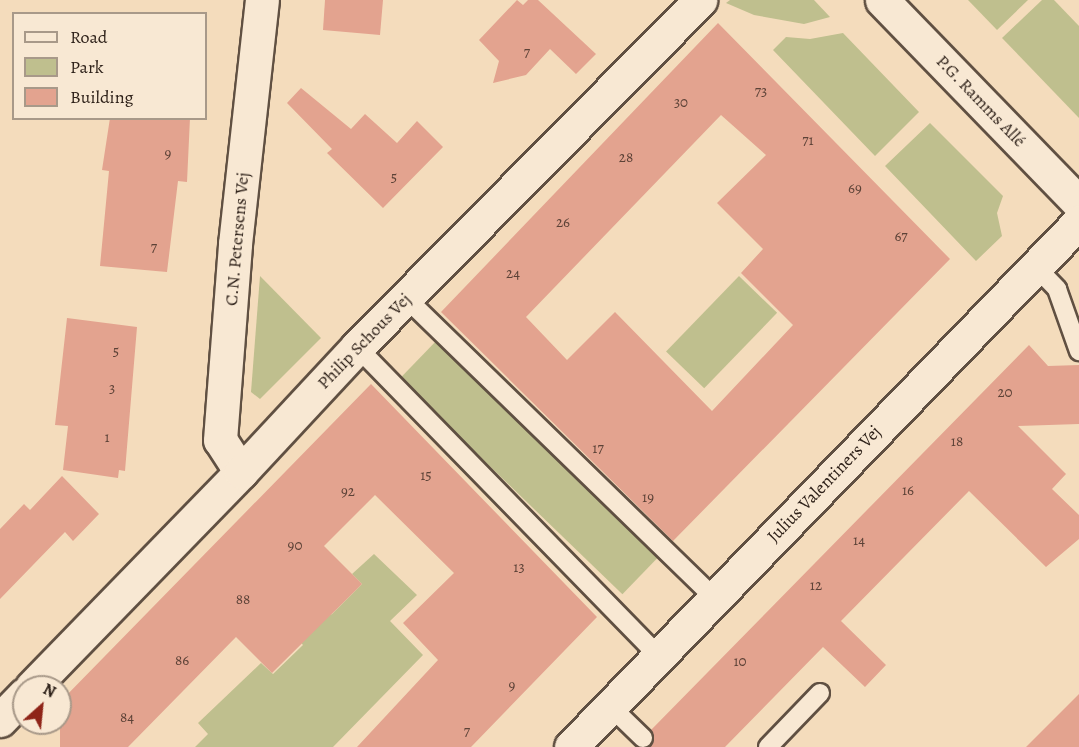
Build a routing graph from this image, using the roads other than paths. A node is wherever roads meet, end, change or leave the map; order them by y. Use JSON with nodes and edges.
{"nodes":[{"id":1,"x":262,"y":0,"type":"edge"},
{"id":2,"x":700,"y":0,"type":"edge"},
{"id":3,"x":882,"y":0,"type":"edge"},
{"id":4,"x":1079,"y":203,"type":"edge"},
{"id":5,"x":1079,"y":222,"type":"edge"},
{"id":6,"x":1035,"y":266,"type":"junction"},
{"id":7,"x":406,"y":298,"type":"junction"},
{"id":8,"x":357,"y":347,"type":"junction"},
{"id":9,"x":1079,"y":351,"type":"edge"},
{"id":10,"x":241,"y":472,"type":"junction"},
{"id":11,"x":714,"y":597,"type":"junction"},
{"id":12,"x":659,"y":657,"type":"junction"},
{"id":13,"x":44,"y":675,"type":"edge"},
{"id":14,"x":820,"y":693,"type":"dead end"},
{"id":15,"x":610,"y":706,"type":"junction"},
{"id":16,"x":12,"y":708,"type":"edge"},
{"id":17,"x":0,"y":720,"type":"edge"},
{"id":18,"x":643,"y":738,"type":"dead end"},
{"id":19,"x":571,"y":747,"type":"edge"},
{"id":20,"x":768,"y":747,"type":"edge"}],
"edges":[{"from":1,"to":10,"type":"street","name":"C.N. Petersens Vej"},
{"from":2,"to":7,"type":"street","name":"Philip Schous Vej"},
{"from":3,"to":4,"type":"street","name":"P.G. Ramms Allé"},
{"from":5,"to":6,"type":"street","name":"Julius Valentiners Vej"},
{"from":6,"to":9,"type":"lane"},
{"from":6,"to":11,"type":"street","name":"Julius Valentiners Vej"},
{"from":7,"to":8,"type":"street","name":"Philip Schous Vej"},
{"from":7,"to":11,"type":"lane"},
{"from":8,"to":10,"type":"street","name":"Philip Schous Vej"},
{"from":8,"to":12,"type":"lane"},
{"from":10,"to":13,"type":"street","name":"Philip Schous Vej"},
{"from":11,"to":12,"type":"street","name":"Julius Valentiners Vej"},
{"from":12,"to":15,"type":"street","name":"Julius Valentiners Vej"},
{"from":14,"to":20,"type":"lane"},
{"from":15,"to":18,"type":"lane"},
{"from":15,"to":19,"type":"street","name":"Julius Valentiners Vej"},
{"from":16,"to":17,"type":"street"}]}
